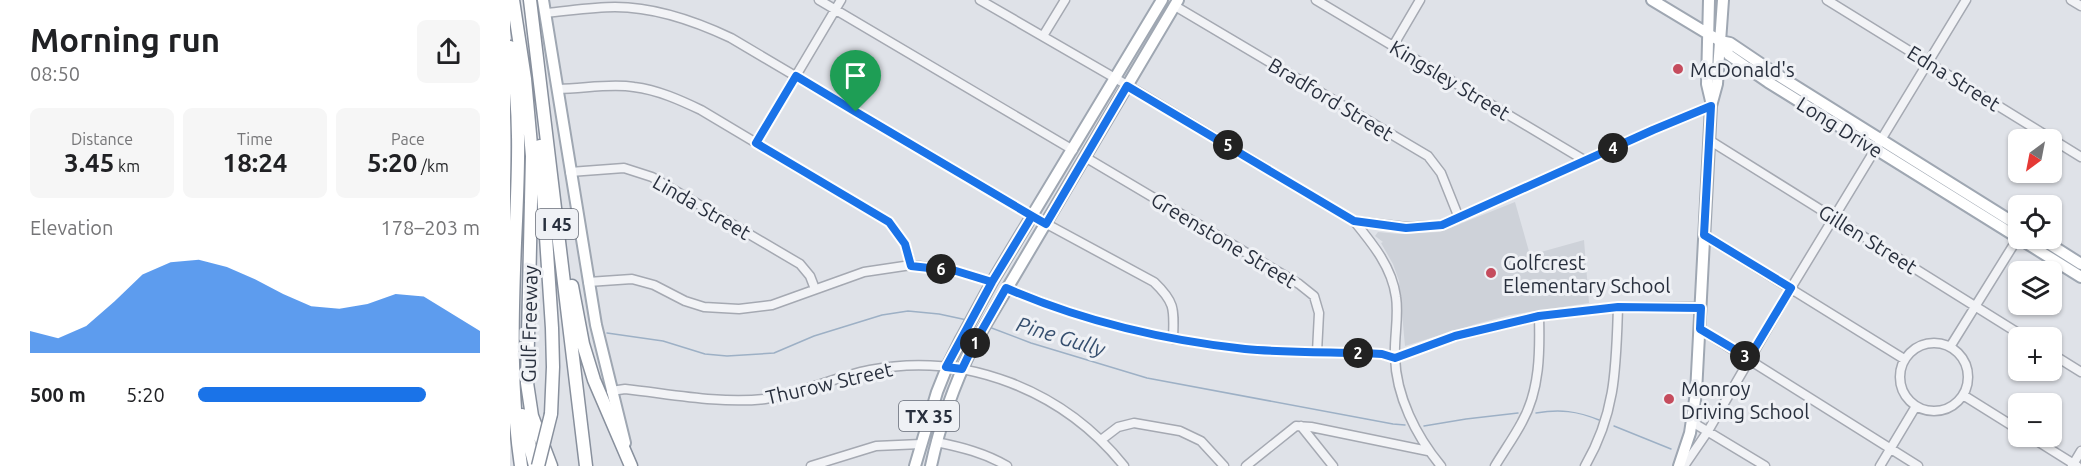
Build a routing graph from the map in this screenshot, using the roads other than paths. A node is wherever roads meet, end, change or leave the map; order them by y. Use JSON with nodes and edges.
{"nodes":[{"id":1,"x":513,"y":0,"type":"edge"},
{"id":2,"x":530,"y":0,"type":"edge"},
{"id":3,"x":543,"y":0,"type":"edge"},
{"id":4,"x":819,"y":0,"type":"edge"},
{"id":5,"x":841,"y":0,"type":"edge"},
{"id":6,"x":980,"y":0,"type":"edge"},
{"id":7,"x":1065,"y":0,"type":"edge"},
{"id":8,"x":1162,"y":0,"type":"edge"},
{"id":9,"x":1316,"y":0,"type":"edge"},
{"id":10,"x":1420,"y":0,"type":"edge"},
{"id":11,"x":1652,"y":0,"type":"edge"},
{"id":12,"x":1708,"y":0,"type":"edge"},
{"id":13,"x":1723,"y":0,"type":"edge"},
{"id":14,"x":1827,"y":0,"type":"edge"},
{"id":15,"x":1966,"y":0,"type":"edge"},
{"id":16,"x":2071,"y":0,"type":"edge"},
{"id":17,"x":1176,"y":3,"type":"edge"},
{"id":18,"x":2081,"y":6,"type":"edge"},
{"id":19,"x":835,"y":10,"type":"junction"},
{"id":20,"x":545,"y":13,"type":"junction"},
{"id":21,"x":1707,"y":34,"type":"junction"},
{"id":22,"x":1043,"y":36,"type":"junction"},
{"id":23,"x":1720,"y":41,"type":"junction"},
{"id":24,"x":1393,"y":46,"type":"junction"},
{"id":25,"x":510,"y":47,"type":"edge"},
{"id":26,"x":536,"y":49,"type":"junction"},
{"id":27,"x":1928,"y":62,"type":"junction"},
{"id":28,"x":796,"y":76,"type":"junction"},
{"id":29,"x":1115,"y":79,"type":"junction"},
{"id":30,"x":1127,"y":86,"type":"junction"},
{"id":31,"x":558,"y":89,"type":"junction"},
{"id":32,"x":1803,"y":91,"type":"junction"},
{"id":33,"x":1797,"y":101,"type":"junction"},
{"id":34,"x":1711,"y":104,"type":"junction"},
{"id":35,"x":1709,"y":140,"type":"junction"},
{"id":36,"x":756,"y":143,"type":"junction"},
{"id":37,"x":1878,"y":144,"type":"junction"},
{"id":38,"x":1073,"y":150,"type":"junction"},
{"id":39,"x":549,"y":154,"type":"junction"},
{"id":40,"x":1085,"y":157,"type":"junction"},
{"id":41,"x":2081,"y":157,"type":"edge"},
{"id":42,"x":1584,"y":160,"type":"junction"},
{"id":43,"x":570,"y":172,"type":"junction"},
{"id":44,"x":1949,"y":189,"type":"junction"},
{"id":45,"x":1032,"y":216,"type":"junction"},
{"id":46,"x":1459,"y":218,"type":"junction"},
{"id":47,"x":1834,"y":218,"type":"junction"},
{"id":48,"x":2008,"y":220,"type":"edge"},
{"id":49,"x":1354,"y":221,"type":"junction"},
{"id":50,"x":1046,"y":224,"type":"junction"},
{"id":51,"x":2008,"y":230,"type":"edge"},
{"id":52,"x":1704,"y":235,"type":"junction"},
{"id":53,"x":515,"y":244,"type":"junction"},
{"id":54,"x":2011,"y":249,"type":"edge"},
{"id":55,"x":2037,"y":249,"type":"edge"},
{"id":56,"x":2057,"y":249,"type":"edge"},
{"id":57,"x":510,"y":260,"type":"edge"},
{"id":58,"x":2081,"y":264,"type":"edge"},
{"id":59,"x":911,"y":266,"type":"junction"},
{"id":60,"x":2081,"y":277,"type":"edge"},
{"id":61,"x":515,"y":282,"type":"junction"},
{"id":62,"x":588,"y":282,"type":"junction"},
{"id":63,"x":992,"y":282,"type":"junction"},
{"id":64,"x":1006,"y":288,"type":"junction"},
{"id":65,"x":1791,"y":288,"type":"junction"},
{"id":66,"x":815,"y":289,"type":"junction"},
{"id":67,"x":1976,"y":306,"type":"junction"},
{"id":68,"x":1618,"y":307,"type":"junction"},
{"id":69,"x":1701,"y":308,"type":"junction"},
{"id":70,"x":1539,"y":316,"type":"junction"},
{"id":71,"x":2009,"y":327,"type":"edge"},
{"id":72,"x":1700,"y":329,"type":"junction"},
{"id":73,"x":1173,"y":339,"type":"junction"},
{"id":74,"x":1950,"y":347,"type":"junction"},
{"id":75,"x":1317,"y":352,"type":"junction"},
{"id":76,"x":1395,"y":358,"type":"junction"},
{"id":77,"x":1749,"y":358,"type":"junction"},
{"id":78,"x":1905,"y":359,"type":"junction"},
{"id":79,"x":2062,"y":360,"type":"edge"},
{"id":80,"x":946,"y":367,"type":"junction"},
{"id":81,"x":962,"y":369,"type":"junction"},
{"id":82,"x":2081,"y":372,"type":"edge"},
{"id":83,"x":611,"y":391,"type":"junction"},
{"id":84,"x":1963,"y":395,"type":"junction"},
{"id":85,"x":579,"y":399,"type":"junction"},
{"id":86,"x":1916,"y":406,"type":"junction"},
{"id":87,"x":1692,"y":422,"type":"junction"},
{"id":88,"x":2008,"y":423,"type":"edge"},
{"id":89,"x":1301,"y":426,"type":"junction"},
{"id":90,"x":1708,"y":431,"type":"junction"},
{"id":91,"x":1101,"y":440,"type":"junction"},
{"id":92,"x":936,"y":442,"type":"junction"},
{"id":93,"x":921,"y":444,"type":"junction"},
{"id":94,"x":2046,"y":447,"type":"edge"},
{"id":95,"x":1890,"y":449,"type":"junction"},
{"id":96,"x":1428,"y":451,"type":"junction"},
{"id":97,"x":2081,"y":451,"type":"edge"},
{"id":98,"x":2074,"y":465,"type":"edge"},
{"id":99,"x":521,"y":466,"type":"edge"},
{"id":100,"x":537,"y":466,"type":"edge"},
{"id":101,"x":551,"y":466,"type":"edge"},
{"id":102,"x":586,"y":466,"type":"edge"},
{"id":103,"x":594,"y":466,"type":"edge"},
{"id":104,"x":631,"y":466,"type":"edge"},
{"id":105,"x":811,"y":466,"type":"edge"},
{"id":106,"x":915,"y":466,"type":"edge"},
{"id":107,"x":931,"y":466,"type":"edge"},
{"id":108,"x":1007,"y":466,"type":"edge"},
{"id":109,"x":1124,"y":466,"type":"edge"},
{"id":110,"x":1224,"y":466,"type":"edge"},
{"id":111,"x":1245,"y":466,"type":"edge"},
{"id":112,"x":1333,"y":466,"type":"edge"},
{"id":113,"x":1441,"y":466,"type":"edge"},
{"id":114,"x":1495,"y":466,"type":"edge"},
{"id":115,"x":1585,"y":466,"type":"edge"},
{"id":116,"x":1678,"y":466,"type":"edge"},
{"id":117,"x":1684,"y":466,"type":"edge"},
{"id":118,"x":1765,"y":466,"type":"edge"},
{"id":119,"x":1880,"y":466,"type":"edge"},
{"id":120,"x":1918,"y":466,"type":"edge"}],
"edges":[{"from":1,"to":101,"type":"highway","name":"Gulf Freeway","number":"I 45"},
{"from":2,"to":26,"type":"highway","name":"Gulf Freeway","number":"I 45"},
{"from":3,"to":20,"type":"main road"},
{"from":4,"to":19,"type":"street"},
{"from":5,"to":19,"type":"street"},
{"from":6,"to":22,"type":"street"},
{"from":7,"to":22,"type":"street"},
{"from":8,"to":29,"type":"main road","number":"TX 35"},
{"from":9,"to":24,"type":"street","name":"Kingsley Street"},
{"from":10,"to":24,"type":"street"},
{"from":11,"to":21,"type":"main road"},
{"from":12,"to":21,"type":"main road"},
{"from":13,"to":23,"type":"main road"},
{"from":14,"to":27,"type":"street","name":"Edna Street"},
{"from":15,"to":27,"type":"street"},
{"from":16,"to":18,"type":"street"},
{"from":17,"to":30,"type":"main road","number":"TX 35"},
{"from":17,"to":46,"type":"street","name":"Bradford Street"},
{"from":19,"to":28,"type":"street"},
{"from":19,"to":38,"type":"street"},
{"from":20,"to":28,"type":"street"},
{"from":20,"to":31,"type":"main road"},
{"from":21,"to":23,"type":"main road"},
{"from":21,"to":34,"type":"main road"},
{"from":22,"to":29,"type":"street"},
{"from":23,"to":32,"type":"main road","name":"Long Drive"},
{"from":23,"to":33,"type":"main road","name":"Long Drive"},
{"from":23,"to":34,"type":"main road"},
{"from":24,"to":42,"type":"street","name":"Kingsley Street"},
{"from":25,"to":53,"type":"highway","name":"Gulf Freeway","number":"I 45"},
{"from":26,"to":39,"type":"highway","name":"Gulf Freeway","number":"I 45"},
{"from":26,"to":100,"type":"highway","bridge":true},
{"from":27,"to":37,"type":"street"},
{"from":27,"to":41,"type":"street","name":"Edna Street"},
{"from":28,"to":36,"type":"street"},
{"from":28,"to":45,"type":"street"},
{"from":29,"to":30,"type":"street"},
{"from":29,"to":38,"type":"main road","number":"TX 35"},
{"from":30,"to":40,"type":"main road","number":"TX 35"},
{"from":30,"to":49,"type":"street"},
{"from":31,"to":36,"type":"street"},
{"from":31,"to":43,"type":"main road"},
{"from":32,"to":33,"type":"main road"},
{"from":32,"to":37,"type":"main road","name":"Long Drive"},
{"from":33,"to":37,"type":"main road","name":"Long Drive"},
{"from":34,"to":35,"type":"main road"},
{"from":34,"to":42,"type":"street"},
{"from":35,"to":47,"type":"street","name":"Gillen Street"},
{"from":35,"to":52,"type":"main road"},
{"from":36,"to":59,"type":"street"},
{"from":37,"to":44,"type":"main road","name":"Long Drive"},
{"from":37,"to":47,"type":"street"},
{"from":38,"to":45,"type":"main road","number":"TX 35"},
{"from":39,"to":85,"type":"highway","name":"Gulf Freeway","number":"I 45"},
{"from":39,"to":104,"type":"highway"},
{"from":40,"to":50,"type":"main road","number":"TX 35"},
{"from":40,"to":75,"type":"street","name":"Greenstone Street"},
{"from":42,"to":46,"type":"street"},
{"from":43,"to":62,"type":"main road"},
{"from":43,"to":66,"type":"street","name":"Linda Street"},
{"from":44,"to":48,"type":"main road","name":"Long Drive"},
{"from":44,"to":51,"type":"main road","name":"Long Drive"},
{"from":45,"to":50,"type":"street"},
{"from":45,"to":63,"type":"main road","number":"TX 35"},
{"from":46,"to":49,"type":"street"},
{"from":47,"to":65,"type":"street"},
{"from":47,"to":67,"type":"street","name":"Gillen Street"},
{"from":49,"to":76,"type":"street"},
{"from":50,"to":64,"type":"main road","number":"TX 35"},
{"from":50,"to":73,"type":"street"},
{"from":52,"to":65,"type":"street"},
{"from":52,"to":69,"type":"main road"},
{"from":53,"to":57,"type":"highway"},
{"from":53,"to":61,"type":"highway","name":"Gulf Freeway","number":"I 45"},
{"from":54,"to":67,"type":"street"},
{"from":55,"to":60,"type":"main road","name":"Long Drive"},
{"from":56,"to":58,"type":"main road"},
{"from":59,"to":63,"type":"street"},
{"from":59,"to":66,"type":"street"},
{"from":61,"to":99,"type":"highway","name":"Gulf Freeway","number":"I 45"},
{"from":61,"to":100,"type":"highway"},
{"from":62,"to":66,"type":"street"},
{"from":62,"to":83,"type":"main road"},
{"from":63,"to":80,"type":"main road","number":"TX 35"},
{"from":64,"to":73,"type":"street"},
{"from":64,"to":81,"type":"main road","number":"TX 35"},
{"from":65,"to":77,"type":"street"},
{"from":65,"to":78,"type":"street"},
{"from":67,"to":71,"type":"street","name":"Gillen Street"},
{"from":67,"to":74,"type":"street"},
{"from":68,"to":69,"type":"street"},
{"from":68,"to":70,"type":"street"},
{"from":68,"to":115,"type":"street"},
{"from":69,"to":72,"type":"main road"},
{"from":70,"to":76,"type":"street"},
{"from":70,"to":114,"type":"street"},
{"from":72,"to":77,"type":"street"},
{"from":72,"to":87,"type":"main road"},
{"from":73,"to":75,"type":"street"},
{"from":74,"to":78,"type":"street"},
{"from":74,"to":84,"type":"street"},
{"from":75,"to":76,"type":"street"},
{"from":76,"to":96,"type":"street"},
{"from":77,"to":90,"type":"street"},
{"from":77,"to":95,"type":"street"},
{"from":78,"to":86,"type":"street"},
{"from":79,"to":82,"type":"street"},
{"from":80,"to":81,"type":"street","name":"Thurow Street"},
{"from":80,"to":83,"type":"street","name":"Thurow Street"},
{"from":80,"to":93,"type":"main road","number":"TX 35"},
{"from":81,"to":91,"type":"street","name":"Thurow Street"},
{"from":81,"to":92,"type":"main road","number":"TX 35"},
{"from":83,"to":104,"type":"main road"},
{"from":84,"to":86,"type":"street"},
{"from":84,"to":88,"type":"street"},
{"from":85,"to":102,"type":"highway","name":"Gulf Freeway","number":"I 45"},
{"from":85,"to":103,"type":"highway"},
{"from":86,"to":95,"type":"street"},
{"from":87,"to":90,"type":"street"},
{"from":87,"to":116,"type":"main road"},
{"from":89,"to":96,"type":"street"},
{"from":89,"to":111,"type":"street"},
{"from":89,"to":112,"type":"street"},
{"from":90,"to":117,"type":"street"},
{"from":90,"to":118,"type":"street"},
{"from":91,"to":109,"type":"street","name":"Thurow Street"},
{"from":91,"to":110,"type":"street"},
{"from":92,"to":107,"type":"main road","number":"TX 35"},
{"from":92,"to":108,"type":"street"},
{"from":93,"to":105,"type":"street"},
{"from":93,"to":106,"type":"main road","number":"TX 35"},
{"from":94,"to":98,"type":"street"},
{"from":95,"to":119,"type":"street"},
{"from":95,"to":120,"type":"street"},
{"from":96,"to":113,"type":"street"},
{"from":97,"to":98,"type":"street"}]}
